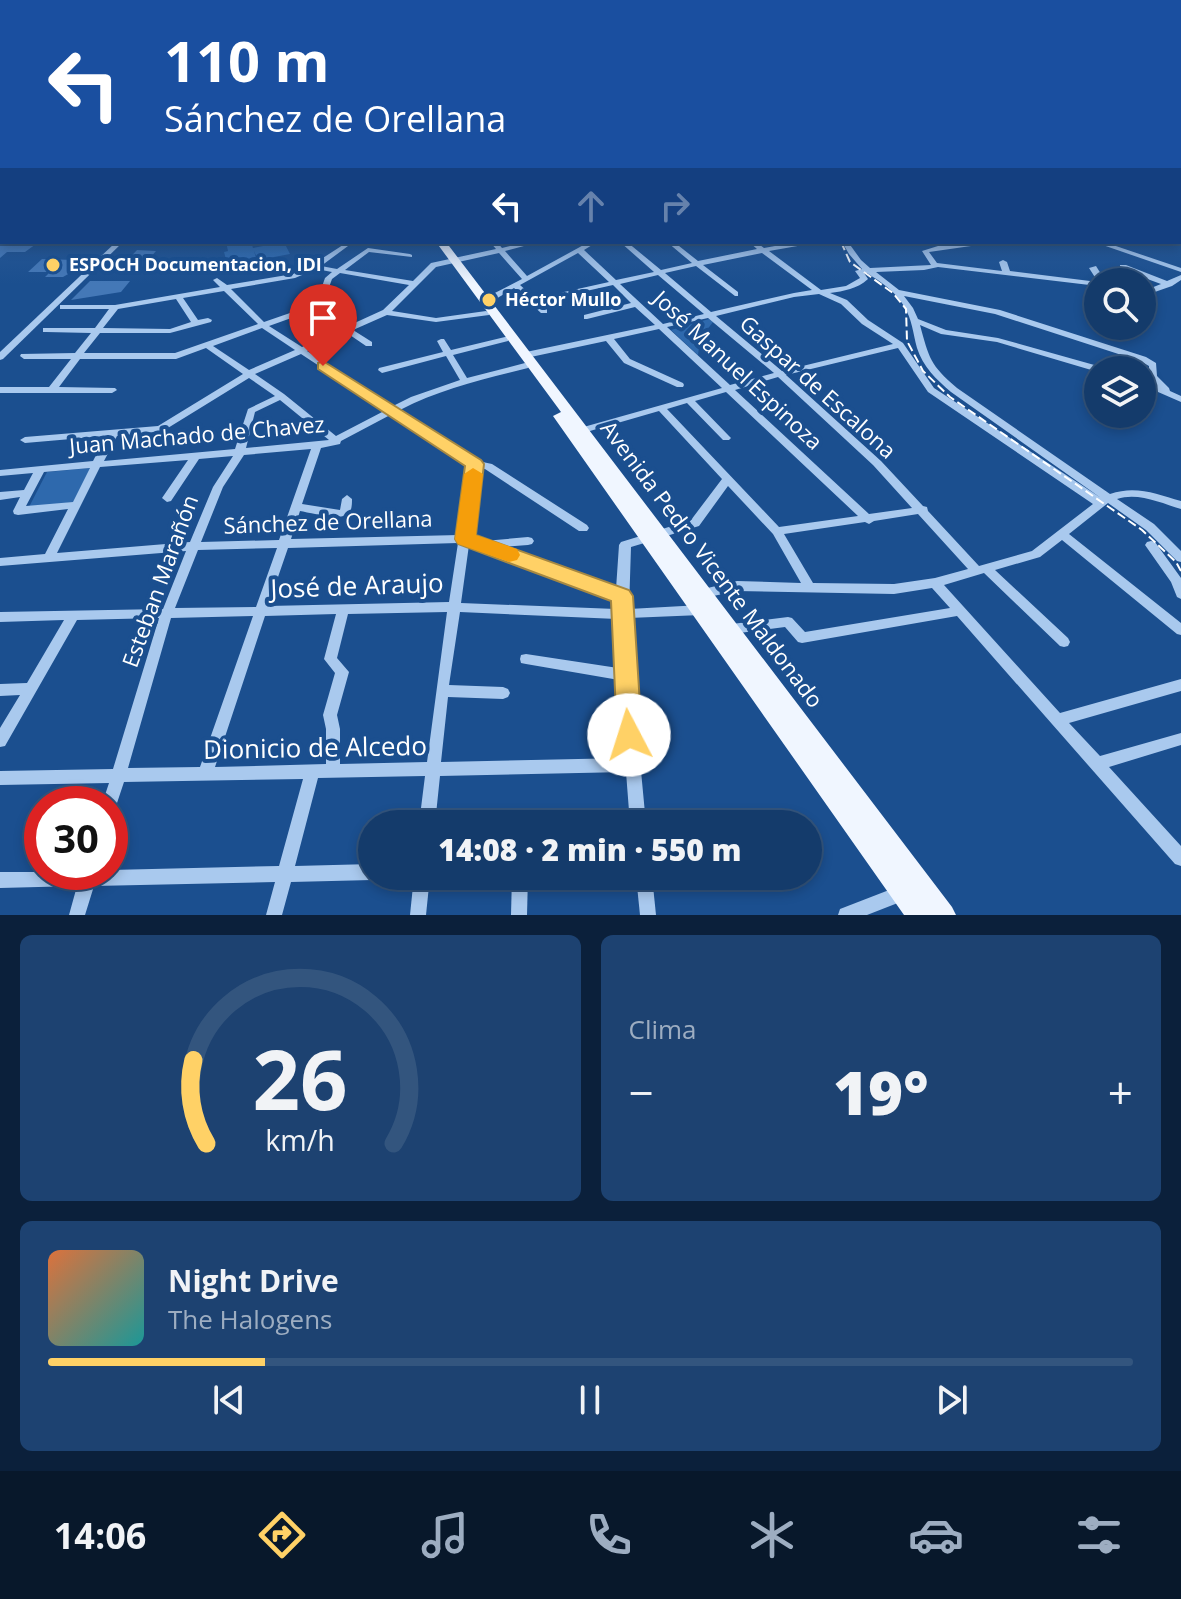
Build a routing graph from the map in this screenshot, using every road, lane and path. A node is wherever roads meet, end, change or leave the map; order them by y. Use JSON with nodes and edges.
{"nodes":[{"id":1,"x":116,"y":244,"type":"edge"},
{"id":2,"x":116,"y":244,"type":"edge"},
{"id":3,"x":434,"y":244,"type":"edge"},
{"id":4,"x":442,"y":244,"type":"edge"},
{"id":5,"x":495,"y":244,"type":"edge"},
{"id":6,"x":525,"y":244,"type":"edge"},
{"id":7,"x":590,"y":244,"type":"edge"},
{"id":8,"x":625,"y":244,"type":"edge"},
{"id":9,"x":673,"y":244,"type":"edge"},
{"id":10,"x":754,"y":244,"type":"edge"},
{"id":11,"x":800,"y":244,"type":"edge"},
{"id":12,"x":846,"y":244,"type":"edge"},
{"id":13,"x":940,"y":244,"type":"edge"},
{"id":14,"x":1103,"y":244,"type":"edge"},
{"id":15,"x":346,"y":245,"type":"dead end"},
{"id":16,"x":499,"y":249,"type":"junction"},
{"id":17,"x":579,"y":250,"type":"junction"},
{"id":18,"x":762,"y":252,"type":"junction"},
{"id":19,"x":410,"y":256,"type":"dead end"},
{"id":20,"x":450,"y":260,"type":"junction"},
{"id":21,"x":1003,"y":262,"type":"dead end"},
{"id":22,"x":699,"y":264,"type":"junction"},
{"id":23,"x":935,"y":265,"type":"junction"},
{"id":24,"x":315,"y":267,"type":"junction"},
{"id":25,"x":1123,"y":267,"type":"dead end"},
{"id":26,"x":866,"y":270,"type":"junction"},
{"id":27,"x":1052,"y":270,"type":"dead end"},
{"id":28,"x":1181,"y":270,"type":"edge"},
{"id":29,"x":341,"y":271,"type":"junction"},
{"id":30,"x":658,"y":272,"type":"junction"},
{"id":31,"x":1007,"y":274,"type":"junction"},
{"id":32,"x":1181,"y":277,"type":"edge"},
{"id":33,"x":526,"y":279,"type":"junction"},
{"id":34,"x":217,"y":280,"type":"dead end"},
{"id":35,"x":1057,"y":280,"type":"junction"},
{"id":36,"x":614,"y":282,"type":"junction"},
{"id":37,"x":1084,"y":282,"type":"edge"},
{"id":38,"x":415,"y":284,"type":"junction"},
{"id":39,"x":1169,"y":284,"type":"junction"},
{"id":40,"x":515,"y":285,"type":"junction"},
{"id":41,"x":1156,"y":289,"type":"edge"},
{"id":42,"x":227,"y":290,"type":"junction"},
{"id":43,"x":817,"y":291,"type":"junction"},
{"id":44,"x":897,"y":292,"type":"junction"},
{"id":45,"x":735,"y":294,"type":"dead end"},
{"id":46,"x":558,"y":296,"type":"dead end"},
{"id":47,"x":179,"y":298,"type":"junction"},
{"id":48,"x":637,"y":304,"type":"junction"},
{"id":49,"x":63,"y":307,"type":"dead end"},
{"id":50,"x":115,"y":307,"type":"junction"},
{"id":51,"x":486,"y":307,"type":"junction"},
{"id":52,"x":544,"y":311,"type":"dead end"},
{"id":53,"x":386,"y":312,"type":"junction"},
{"id":54,"x":711,"y":316,"type":"junction"},
{"id":55,"x":587,"y":317,"type":"dead end"},
{"id":56,"x":208,"y":320,"type":"dead end"},
{"id":57,"x":918,"y":321,"type":"junction"},
{"id":58,"x":196,"y":324,"type":"junction"},
{"id":59,"x":264,"y":326,"type":"junction"},
{"id":60,"x":663,"y":328,"type":"junction"},
{"id":61,"x":46,"y":330,"type":"dead end"},
{"id":62,"x":97,"y":330,"type":"junction"},
{"id":63,"x":348,"y":330,"type":"junction"},
{"id":64,"x":505,"y":339,"type":"junction"},
{"id":65,"x":609,"y":339,"type":"junction"},
{"id":66,"x":441,"y":341,"type":"dead end"},
{"id":67,"x":369,"y":344,"type":"dead end"},
{"id":68,"x":900,"y":345,"type":"junction"},
{"id":69,"x":208,"y":346,"type":"junction"},
{"id":70,"x":0,"y":350,"type":"edge"},
{"id":71,"x":301,"y":351,"type":"junction"},
{"id":72,"x":448,"y":353,"type":"junction"},
{"id":73,"x":24,"y":356,"type":"dead end"},
{"id":74,"x":0,"y":357,"type":"edge"},
{"id":75,"x":77,"y":357,"type":"junction"},
{"id":76,"x":525,"y":361,"type":"junction"},
{"id":77,"x":1084,"y":365,"type":"edge"},
{"id":78,"x":382,"y":370,"type":"dead end"},
{"id":79,"x":251,"y":373,"type":"junction"},
{"id":80,"x":780,"y":374,"type":"junction"},
{"id":81,"x":465,"y":381,"type":"junction"},
{"id":82,"x":680,"y":385,"type":"dead end"},
{"id":83,"x":1156,"y":387,"type":"edge"},
{"id":84,"x":728,"y":389,"type":"junction"},
{"id":85,"x":0,"y":390,"type":"edge"},
{"id":86,"x":52,"y":390,"type":"junction"},
{"id":87,"x":112,"y":390,"type":"dead end"},
{"id":88,"x":1166,"y":390,"type":"junction"},
{"id":89,"x":281,"y":396,"type":"junction"},
{"id":90,"x":1181,"y":399,"type":"edge"},
{"id":91,"x":689,"y":400,"type":"junction"},
{"id":92,"x":661,"y":408,"type":"junction"},
{"id":93,"x":391,"y":411,"type":"junction"},
{"id":94,"x":583,"y":430,"type":"junction"},
{"id":95,"x":113,"y":433,"type":"junction"},
{"id":96,"x":726,"y":438,"type":"dead end"},
{"id":97,"x":25,"y":440,"type":"dead end"},
{"id":98,"x":337,"y":442,"type":"junction"},
{"id":99,"x":317,"y":446,"type":"junction"},
{"id":100,"x":239,"y":454,"type":"junction"},
{"id":101,"x":194,"y":458,"type":"junction"},
{"id":102,"x":475,"y":464,"type":"junction"},
{"id":103,"x":96,"y":465,"type":"junction"},
{"id":104,"x":40,"y":470,"type":"junction"},
{"id":105,"x":0,"y":473,"type":"edge"},
{"id":106,"x":728,"y":479,"type":"junction"},
{"id":107,"x":28,"y":493,"type":"junction"},
{"id":108,"x":0,"y":496,"type":"edge"},
{"id":109,"x":167,"y":498,"type":"dead end"},
{"id":110,"x":347,"y":499,"type":"dead end"},
{"id":111,"x":1104,"y":500,"type":"junction"},
{"id":112,"x":76,"y":505,"type":"junction"},
{"id":113,"x":1181,"y":505,"type":"edge"},
{"id":114,"x":297,"y":507,"type":"junction"},
{"id":115,"x":923,"y":510,"type":"junction"},
{"id":116,"x":869,"y":520,"type":"junction"},
{"id":117,"x":583,"y":528,"type":"dead end"},
{"id":118,"x":777,"y":531,"type":"junction"},
{"id":119,"x":1062,"y":534,"type":"junction"},
{"id":120,"x":653,"y":536,"type":"junction"},
{"id":121,"x":465,"y":539,"type":"junction"},
{"id":122,"x":528,"y":541,"type":"dead end"},
{"id":123,"x":283,"y":544,"type":"junction"},
{"id":124,"x":486,"y":544,"type":"junction"},
{"id":125,"x":1151,"y":545,"type":"dead end"},
{"id":126,"x":196,"y":546,"type":"junction"},
{"id":127,"x":49,"y":558,"type":"junction"},
{"id":128,"x":1181,"y":558,"type":"edge"},
{"id":129,"x":0,"y":562,"type":"edge"},
{"id":130,"x":982,"y":570,"type":"junction"},
{"id":131,"x":935,"y":583,"type":"junction"},
{"id":132,"x":809,"y":586,"type":"junction"},
{"id":133,"x":1181,"y":594,"type":"edge"},
{"id":134,"x":622,"y":596,"type":"junction"},
{"id":135,"x":703,"y":602,"type":"junction"},
{"id":136,"x":454,"y":607,"type":"junction"},
{"id":137,"x":343,"y":611,"type":"junction"},
{"id":138,"x":960,"y":611,"type":"junction"},
{"id":139,"x":259,"y":613,"type":"junction"},
{"id":140,"x":621,"y":614,"type":"junction"},
{"id":141,"x":166,"y":615,"type":"junction"},
{"id":142,"x":73,"y":616,"type":"junction"},
{"id":143,"x":0,"y":617,"type":"edge"},
{"id":144,"x":732,"y":629,"type":"junction"},
{"id":145,"x":1181,"y":630,"type":"edge"},
{"id":146,"x":1064,"y":642,"type":"dead end"},
{"id":147,"x":526,"y":659,"type":"dead end"},
{"id":148,"x":625,"y":675,"type":"junction"},
{"id":149,"x":1181,"y":685,"type":"edge"},
{"id":150,"x":31,"y":689,"type":"junction"},
{"id":151,"x":0,"y":690,"type":"edge"},
{"id":152,"x":442,"y":691,"type":"junction"},
{"id":153,"x":503,"y":693,"type":"dead end"},
{"id":154,"x":1058,"y":720,"type":"junction"},
{"id":155,"x":1181,"y":739,"type":"edge"},
{"id":156,"x":0,"y":741,"type":"edge"},
{"id":157,"x":1097,"y":764,"type":"junction"},
{"id":158,"x":632,"y":765,"type":"junction"},
{"id":159,"x":432,"y":769,"type":"junction"},
{"id":160,"x":333,"y":771,"type":"junction"},
{"id":161,"x":312,"y":772,"type":"junction"},
{"id":162,"x":205,"y":774,"type":"junction"},
{"id":163,"x":118,"y":776,"type":"junction"},
{"id":164,"x":0,"y":778,"type":"edge"},
{"id":165,"x":115,"y":786,"type":"edge"},
{"id":166,"x":428,"y":810,"type":"edge"},
{"id":167,"x":637,"y":810,"type":"edge"},
{"id":168,"x":1181,"y":858,"type":"edge"},
{"id":169,"x":358,"y":872,"type":"edge"},
{"id":170,"x":285,"y":874,"type":"junction"},
{"id":171,"x":128,"y":875,"type":"edge"},
{"id":172,"x":24,"y":879,"type":"edge"},
{"id":173,"x":0,"y":880,"type":"edge"},
{"id":174,"x":84,"y":890,"type":"edge"},
{"id":175,"x":421,"y":890,"type":"edge"},
{"id":176,"x":520,"y":890,"type":"edge"},
{"id":177,"x":645,"y":890,"type":"edge"},
{"id":178,"x":902,"y":893,"type":"junction"},
{"id":179,"x":77,"y":915,"type":"edge"},
{"id":180,"x":274,"y":915,"type":"edge"},
{"id":181,"x":418,"y":915,"type":"edge"},
{"id":182,"x":519,"y":915,"type":"edge"},
{"id":183,"x":648,"y":915,"type":"edge"},
{"id":184,"x":846,"y":915,"type":"edge"},
{"id":185,"x":918,"y":915,"type":"edge"},
{"id":186,"x":944,"y":915,"type":"edge"}],
"edges":[{"from":1,"to":70,"type":"street"},
{"from":2,"to":74,"type":"street"},
{"from":3,"to":20,"type":"main road","name":"Avenida Pedro Vicente Maldonado"},
{"from":4,"to":20,"type":"main road","name":"Avenida Pedro Vicente Maldonado"},
{"from":5,"to":16,"type":"street"},
{"from":6,"to":16,"type":"street"},
{"from":7,"to":17,"type":"street"},
{"from":8,"to":30,"type":"street","name":"Gaspar de Escalona"},
{"from":9,"to":22,"type":"street"},
{"from":10,"to":18,"type":"street"},
{"from":11,"to":18,"type":"street"},
{"from":12,"to":26,"type":"street"},
{"from":13,"to":23,"type":"street"},
{"from":14,"to":28,"type":"street"},
{"from":15,"to":24,"type":"street"},
{"from":16,"to":20,"type":"street"},
{"from":16,"to":33,"type":"street"},
{"from":17,"to":33,"type":"street"},
{"from":17,"to":36,"type":"street","name":"José Manuel Espinoza"},
{"from":18,"to":22,"type":"street"},
{"from":18,"to":43,"type":"street"},
{"from":19,"to":29,"type":"street"},
{"from":20,"to":38,"type":"street"},
{"from":20,"to":51,"type":"main road","name":"Avenida Pedro Vicente Maldonado"},
{"from":21,"to":31,"type":"street"},
{"from":22,"to":30,"type":"street"},
{"from":22,"to":45,"type":"street"},
{"from":23,"to":26,"type":"street"},
{"from":23,"to":31,"type":"street"},
{"from":24,"to":29,"type":"street"},
{"from":24,"to":42,"type":"street"},
{"from":25,"to":39,"type":"street"},
{"from":26,"to":43,"type":"street","name":"Juan Machado de Chavez"},
{"from":26,"to":44,"type":"street"},
{"from":27,"to":35,"type":"street"},
{"from":29,"to":38,"type":"street"},
{"from":29,"to":59,"type":"street"},
{"from":30,"to":36,"type":"street"},
{"from":30,"to":54,"type":"street","name":"Gaspar de Escalona"},
{"from":31,"to":35,"type":"street"},
{"from":32,"to":39,"type":"street"},
{"from":33,"to":40,"type":"street"},
{"from":34,"to":42,"type":"street"},
{"from":35,"to":37,"type":"street"},
{"from":36,"to":46,"type":"street"},
{"from":36,"to":48,"type":"street","name":"José Manuel Espinoza"},
{"from":38,"to":53,"type":"street"},
{"from":39,"to":41,"type":"street"},
{"from":40,"to":51,"type":"street"},
{"from":40,"to":52,"type":"street"},
{"from":42,"to":47,"type":"street"},
{"from":42,"to":59,"type":"street"},
{"from":43,"to":54,"type":"street","name":"Juan Machado de Chavez"},
{"from":43,"to":68,"type":"street"},
{"from":44,"to":57,"type":"street"},
{"from":44,"to":88,"type":"street"},
{"from":47,"to":50,"type":"street"},
{"from":47,"to":58,"type":"street"},
{"from":48,"to":55,"type":"street"},
{"from":48,"to":60,"type":"street","name":"José Manuel Espinoza"},
{"from":49,"to":50,"type":"street"},
{"from":50,"to":62,"type":"street"},
{"from":51,"to":53,"type":"street"},
{"from":51,"to":64,"type":"main road","name":"Avenida Pedro Vicente Maldonado"},
{"from":51,"to":76,"type":"main road","name":"Avenida Pedro Vicente Maldonado"},
{"from":53,"to":63,"type":"street"},
{"from":54,"to":60,"type":"street","name":"Juan Machado de Chavez"},
{"from":54,"to":80,"type":"street","name":"Gaspar de Escalona"},
{"from":56,"to":58,"type":"street"},
{"from":57,"to":77,"type":"street"},
{"from":57,"to":111,"type":"street"},
{"from":58,"to":62,"type":"street"},
{"from":59,"to":69,"type":"street"},
{"from":59,"to":71,"type":"street"},
{"from":60,"to":65,"type":"street","name":"Juan Machado de Chavez"},
{"from":60,"to":84,"type":"street","name":"José Manuel Espinoza"},
{"from":61,"to":62,"type":"street"},
{"from":62,"to":75,"type":"street"},
{"from":63,"to":67,"type":"street"},
{"from":63,"to":71,"type":"street"},
{"from":64,"to":72,"type":"street"},
{"from":64,"to":76,"type":"main road","name":"Avenida Pedro Vicente Maldonado"},
{"from":65,"to":76,"type":"street","name":"Juan Machado de Chavez"},
{"from":65,"to":82,"type":"street"},
{"from":66,"to":72,"type":"street"},
{"from":68,"to":80,"type":"street"},
{"from":68,"to":111,"type":"street"},
{"from":69,"to":75,"type":"street"},
{"from":69,"to":79,"type":"street"},
{"from":71,"to":79,"type":"street"},
{"from":71,"to":93,"type":"street"},
{"from":72,"to":78,"type":"street"},
{"from":72,"to":81,"type":"street"},
{"from":73,"to":75,"type":"street"},
{"from":75,"to":86,"type":"street"},
{"from":76,"to":81,"type":"street","name":"Juan Machado de Chavez"},
{"from":76,"to":94,"type":"main road","name":"Avenida Pedro Vicente Maldonado"},
{"from":76,"to":120,"type":"main road","name":"Avenida Pedro Vicente Maldonado"},
{"from":79,"to":89,"type":"street"},
{"from":79,"to":95,"type":"street"},
{"from":80,"to":84,"type":"street"},
{"from":80,"to":115,"type":"street","name":"Gaspar de Escalona"},
{"from":81,"to":93,"type":"street","name":"Juan Machado de Chavez"},
{"from":83,"to":88,"type":"street"},
{"from":84,"to":91,"type":"street"},
{"from":84,"to":116,"type":"street","name":"José Manuel Espinoza"},
{"from":85,"to":86,"type":"street"},
{"from":86,"to":87,"type":"street"},
{"from":88,"to":90,"type":"street"},
{"from":89,"to":98,"type":"street"},
{"from":89,"to":100,"type":"street","name":"Esteban Marañón"},
{"from":91,"to":92,"type":"street"},
{"from":91,"to":96,"type":"street"},
{"from":92,"to":94,"type":"street"},
{"from":92,"to":106,"type":"street"},
{"from":93,"to":98,"type":"street","name":"Juan Machado de Chavez"},
{"from":93,"to":102,"type":"street"},
{"from":94,"to":120,"type":"main road","name":"Avenida Pedro Vicente Maldonado"},
{"from":95,"to":97,"type":"street"},
{"from":95,"to":103,"type":"street"},
{"from":98,"to":99,"type":"street","name":"Juan Machado de Chavez"},
{"from":99,"to":100,"type":"street","name":"Juan Machado de Chavez"},
{"from":99,"to":114,"type":"street"},
{"from":100,"to":101,"type":"street","name":"Juan Machado de Chavez"},
{"from":100,"to":126,"type":"street","name":"Esteban Marañón"},
{"from":101,"to":103,"type":"street","name":"Juan Machado de Chavez"},
{"from":101,"to":109,"type":"street"},
{"from":102,"to":117,"type":"street"},
{"from":102,"to":121,"type":"street"},
{"from":103,"to":104,"type":"street","name":"Juan Machado de Chavez"},
{"from":103,"to":112,"type":"street"},
{"from":104,"to":105,"type":"street","name":"Juan Machado de Chavez"},
{"from":104,"to":107,"type":"street"},
{"from":106,"to":118,"type":"street"},
{"from":106,"to":120,"type":"street"},
{"from":107,"to":108,"type":"street"},
{"from":107,"to":112,"type":"street"},
{"from":110,"to":114,"type":"street"},
{"from":111,"to":113,"type":"street"},
{"from":111,"to":119,"type":"street","name":"José de Araujo"},
{"from":111,"to":128,"type":"street"},
{"from":112,"to":127,"type":"street"},
{"from":114,"to":123,"type":"street"},
{"from":115,"to":116,"type":"street"},
{"from":115,"to":130,"type":"street","name":"Gaspar de Escalona"},
{"from":116,"to":118,"type":"street"},
{"from":118,"to":132,"type":"street"},
{"from":119,"to":130,"type":"street","name":"José de Araujo"},
{"from":119,"to":145,"type":"street"},
{"from":120,"to":134,"type":"street"},
{"from":120,"to":135,"type":"main road","name":"Avenida Pedro Vicente Maldonado"},
{"from":121,"to":123,"type":"street","name":"Sánchez de Orellana"},
{"from":121,"to":124,"type":"street","name":"Sánchez de Orellana"},
{"from":121,"to":136,"type":"street"},
{"from":122,"to":124,"type":"street"},
{"from":123,"to":126,"type":"street","name":"Sánchez de Orellana"},
{"from":123,"to":139,"type":"street"},
{"from":124,"to":134,"type":"street","name":"Sánchez de Orellana"},
{"from":125,"to":133,"type":"street"},
{"from":126,"to":127,"type":"street","name":"Sánchez de Orellana"},
{"from":126,"to":141,"type":"street","name":"Esteban Marañón"},
{"from":127,"to":129,"type":"street","name":"Sánchez de Orellana"},
{"from":130,"to":131,"type":"street","name":"José de Araujo"},
{"from":130,"to":146,"type":"street","name":"Gaspar de Escalona"},
{"from":131,"to":132,"type":"street","name":"José de Araujo"},
{"from":131,"to":138,"type":"street"},
{"from":132,"to":135,"type":"street","name":"José de Araujo"},
{"from":134,"to":140,"type":"street"},
{"from":135,"to":140,"type":"street","name":"José de Araujo"},
{"from":135,"to":144,"type":"main road","name":"Avenida Pedro Vicente Maldonado"},
{"from":135,"to":178,"type":"main road","name":"Avenida Pedro Vicente Maldonado"},
{"from":136,"to":137,"type":"street","name":"José de Araujo"},
{"from":136,"to":140,"type":"street","name":"José de Araujo"},
{"from":136,"to":152,"type":"street"},
{"from":137,"to":139,"type":"street","name":"José de Araujo"},
{"from":137,"to":160,"type":"street"},
{"from":138,"to":144,"type":"street"},
{"from":138,"to":154,"type":"street"},
{"from":139,"to":141,"type":"street","name":"José de Araujo"},
{"from":139,"to":162,"type":"street"},
{"from":140,"to":148,"type":"street"},
{"from":141,"to":142,"type":"street","name":"José de Araujo"},
{"from":141,"to":163,"type":"street","name":"Esteban Marañón"},
{"from":142,"to":143,"type":"street","name":"José de Araujo"},
{"from":142,"to":150,"type":"street"},
{"from":144,"to":186,"type":"main road","name":"Avenida Pedro Vicente Maldonado"},
{"from":147,"to":148,"type":"street"},
{"from":148,"to":158,"type":"street"},
{"from":149,"to":154,"type":"street"},
{"from":150,"to":151,"type":"street"},
{"from":150,"to":156,"type":"street"},
{"from":152,"to":153,"type":"street"},
{"from":152,"to":159,"type":"street"},
{"from":154,"to":157,"type":"street"},
{"from":155,"to":157,"type":"street"},
{"from":157,"to":168,"type":"street"},
{"from":158,"to":159,"type":"street","name":"Dionicio de Alcedo"},
{"from":158,"to":167,"type":"street"},
{"from":159,"to":160,"type":"street","name":"Dionicio de Alcedo"},
{"from":159,"to":166,"type":"street"},
{"from":160,"to":161,"type":"street","name":"Dionicio de Alcedo"},
{"from":161,"to":162,"type":"street","name":"Dionicio de Alcedo"},
{"from":161,"to":170,"type":"street"},
{"from":162,"to":163,"type":"street","name":"Dionicio de Alcedo"},
{"from":163,"to":164,"type":"street","name":"Dionicio de Alcedo"},
{"from":163,"to":165,"type":"street","name":"Esteban Marañón"},
{"from":169,"to":170,"type":"street"},
{"from":170,"to":171,"type":"street"},
{"from":170,"to":180,"type":"street"},
{"from":172,"to":173,"type":"street"},
{"from":174,"to":179,"type":"street"},
{"from":175,"to":181,"type":"street"},
{"from":176,"to":182,"type":"street"},
{"from":177,"to":183,"type":"street"},
{"from":178,"to":184,"type":"street"},
{"from":178,"to":185,"type":"main road","name":"Avenida Pedro Vicente Maldonado"}]}
